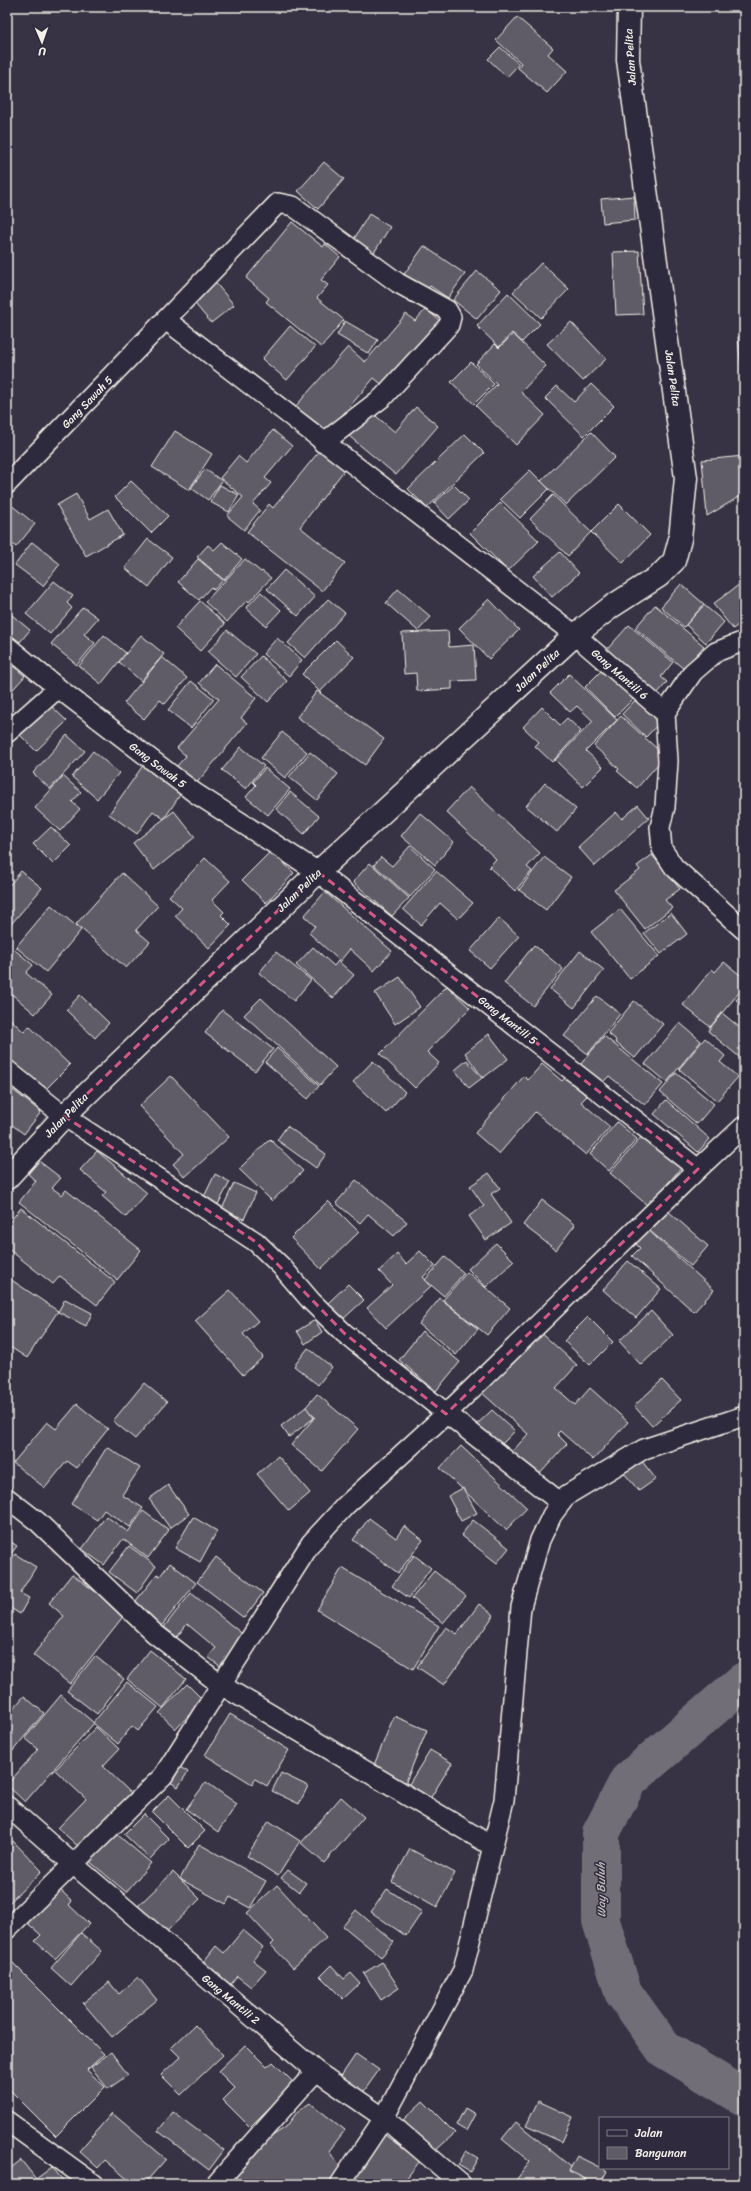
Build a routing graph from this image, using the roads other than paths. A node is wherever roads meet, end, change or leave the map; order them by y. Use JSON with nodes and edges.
{"nodes":[{"id":1,"x":629,"y":7,"type":"edge"},
{"id":2,"x":166,"y":320,"type":"junction"},
{"id":3,"x":323,"y":443,"type":"junction"},
{"id":4,"x":7,"y":484,"type":"edge"},
{"id":5,"x":575,"y":635,"type":"junction"},
{"id":6,"x":744,"y":641,"type":"edge"},
{"id":7,"x":7,"y":646,"type":"edge"},
{"id":8,"x":58,"y":688,"type":"junction"},
{"id":9,"x":665,"y":713,"type":"junction"},
{"id":10,"x":7,"y":733,"type":"edge"},
{"id":11,"x":318,"y":872,"type":"junction"},
{"id":12,"x":744,"y":930,"type":"edge"},
{"id":13,"x":7,"y":1070,"type":"edge"},
{"id":14,"x":64,"y":1116,"type":"junction"},
{"id":15,"x":744,"y":1126,"type":"edge"},
{"id":16,"x":698,"y":1169,"type":"junction"},
{"id":17,"x":7,"y":1178,"type":"edge"},
{"id":18,"x":446,"y":1414,"type":"junction"},
{"id":19,"x":744,"y":1416,"type":"edge"},
{"id":20,"x":7,"y":1498,"type":"edge"},
{"id":21,"x":561,"y":1503,"type":"junction"},
{"id":22,"x":221,"y":1685,"type":"junction"},
{"id":23,"x":7,"y":1806,"type":"edge"},
{"id":24,"x":492,"y":1846,"type":"junction"},
{"id":25,"x":73,"y":1864,"type":"junction"},
{"id":26,"x":7,"y":1929,"type":"edge"},
{"id":27,"x":316,"y":2071,"type":"junction"},
{"id":28,"x":384,"y":2118,"type":"junction"},
{"id":29,"x":7,"y":2120,"type":"edge"},
{"id":30,"x":94,"y":2184,"type":"edge"},
{"id":31,"x":216,"y":2184,"type":"edge"},
{"id":32,"x":340,"y":2184,"type":"edge"},
{"id":33,"x":461,"y":2184,"type":"edge"}],
"edges":[{"from":1,"to":5,"type":"street","name":"Jalan Pelita"},
{"from":2,"to":3,"type":"street","name":"Gang Mantili 6"},
{"from":2,"to":3,"type":"street","name":"Gang Sawah 5"},
{"from":2,"to":4,"type":"street","name":"Gang Sawah 5"},
{"from":3,"to":5,"type":"street","name":"Gang Mantili 6"},
{"from":5,"to":9,"type":"street","name":"Gang Mantili 6"},
{"from":5,"to":11,"type":"street","name":"Jalan Pelita"},
{"from":6,"to":9,"type":"street"},
{"from":7,"to":8,"type":"street","name":"Gang Sawah 5"},
{"from":8,"to":10,"type":"street"},
{"from":8,"to":11,"type":"street","name":"Gang Sawah 5"},
{"from":9,"to":12,"type":"street"},
{"from":11,"to":14,"type":"street","name":"Jalan Pelita"},
{"from":11,"to":16,"type":"street","name":"Gang Mantili 5"},
{"from":13,"to":14,"type":"street"},
{"from":14,"to":17,"type":"street","name":"Jalan Pelita"},
{"from":14,"to":18,"type":"street"},
{"from":15,"to":16,"type":"street"},
{"from":16,"to":18,"type":"street"},
{"from":18,"to":21,"type":"street"},
{"from":18,"to":22,"type":"street"},
{"from":19,"to":21,"type":"street"},
{"from":20,"to":22,"type":"street"},
{"from":21,"to":24,"type":"street"},
{"from":22,"to":24,"type":"street"},
{"from":22,"to":25,"type":"street"},
{"from":23,"to":25,"type":"street","name":"Gang Mantili 2"},
{"from":24,"to":28,"type":"street"},
{"from":25,"to":26,"type":"street"},
{"from":25,"to":27,"type":"street","name":"Gang Mantili 2"},
{"from":27,"to":28,"type":"street","name":"Gang Mantili 2"},
{"from":27,"to":31,"type":"street"},
{"from":28,"to":32,"type":"street"},
{"from":28,"to":33,"type":"street","name":"Gang Mantili 2"},
{"from":29,"to":30,"type":"street"}]}
